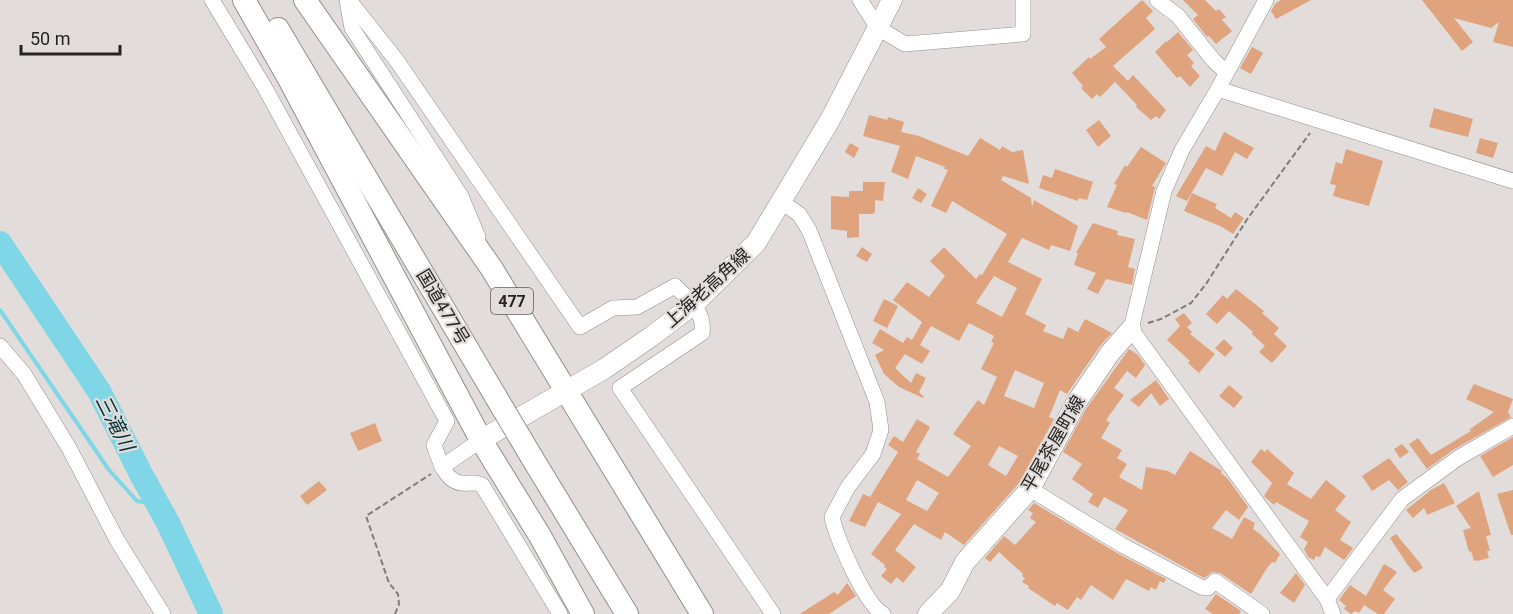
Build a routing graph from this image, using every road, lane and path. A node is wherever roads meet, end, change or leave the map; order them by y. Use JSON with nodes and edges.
{"nodes":[{"id":1,"x":212,"y":0,"type":"edge"},
{"id":2,"x":244,"y":0,"type":"edge"},
{"id":3,"x":260,"y":0,"type":"edge"},
{"id":4,"x":305,"y":0,"type":"edge"},
{"id":5,"x":348,"y":0,"type":"edge"},
{"id":6,"x":860,"y":0,"type":"edge"},
{"id":7,"x":892,"y":0,"type":"edge"},
{"id":8,"x":1023,"y":0,"type":"edge"},
{"id":9,"x":1157,"y":0,"type":"edge"},
{"id":10,"x":1266,"y":0,"type":"edge"},
{"id":11,"x":878,"y":28,"type":"junction"},
{"id":12,"x":1227,"y":72,"type":"junction"},
{"id":13,"x":1218,"y":89,"type":"junction"},
{"id":14,"x":1319,"y":120,"type":"junction"},
{"id":15,"x":1513,"y":181,"type":"edge"},
{"id":16,"x":781,"y":202,"type":"junction"},
{"id":17,"x":492,"y":269,"type":"junction"},
{"id":18,"x":694,"y":304,"type":"junction"},
{"id":19,"x":1131,"y":329,"type":"junction"},
{"id":20,"x":0,"y":346,"type":"edge"},
{"id":21,"x":567,"y":390,"type":"junction"},
{"id":22,"x":1513,"y":426,"type":"edge"},
{"id":23,"x":481,"y":440,"type":"junction"},
{"id":24,"x":442,"y":467,"type":"junction"},
{"id":25,"x":1030,"y":489,"type":"junction"},
{"id":26,"x":1330,"y":607,"type":"edge"},
{"id":27,"x":163,"y":614,"type":"edge"},
{"id":28,"x":395,"y":614,"type":"edge"},
{"id":29,"x":560,"y":614,"type":"edge"},
{"id":30,"x":583,"y":614,"type":"edge"},
{"id":31,"x":627,"y":614,"type":"edge"},
{"id":32,"x":702,"y":614,"type":"edge"},
{"id":33,"x":773,"y":614,"type":"edge"},
{"id":34,"x":883,"y":614,"type":"edge"},
{"id":35,"x":928,"y":614,"type":"edge"},
{"id":36,"x":1262,"y":614,"type":"edge"}],
"edges":[{"from":1,"to":24,"type":"street"},
{"from":2,"to":23,"type":"highway"},
{"from":3,"to":31,"type":"highway","name":"国道477号","bridge":true},
{"from":4,"to":17,"type":"highway","number":"477"},
{"from":5,"to":17,"type":"street"},
{"from":5,"to":18,"type":"street"},
{"from":6,"to":11,"type":"street"},
{"from":7,"to":11,"type":"main road","name":"上海老高角線"},
{"from":8,"to":11,"type":"street"},
{"from":9,"to":12,"type":"street"},
{"from":10,"to":12,"type":"street"},
{"from":11,"to":16,"type":"main road","name":"上海老高角線"},
{"from":12,"to":13,"type":"street"},
{"from":13,"to":14,"type":"street"},
{"from":13,"to":19,"type":"street"},
{"from":14,"to":15,"type":"street"},
{"from":14,"to":19,"type":"path"},
{"from":16,"to":18,"type":"main road","name":"上海老高角線"},
{"from":16,"to":34,"type":"street"},
{"from":17,"to":21,"type":"highway","number":"477"},
{"from":18,"to":21,"type":"main road","name":"上海老高角線"},
{"from":18,"to":33,"type":"street"},
{"from":19,"to":25,"type":"main road","name":"平尾茶屋町線"},
{"from":19,"to":26,"type":"street"},
{"from":20,"to":27,"type":"street"},
{"from":21,"to":23,"type":"main road","name":"上海老高角線"},
{"from":21,"to":32,"type":"highway","number":"477"},
{"from":22,"to":26,"type":"street"},
{"from":23,"to":24,"type":"street"},
{"from":23,"to":30,"type":"highway"},
{"from":24,"to":28,"type":"path"},
{"from":24,"to":29,"type":"street"},
{"from":25,"to":35,"type":"main road","name":"平尾茶屋町線"},
{"from":25,"to":36,"type":"street"}]}
